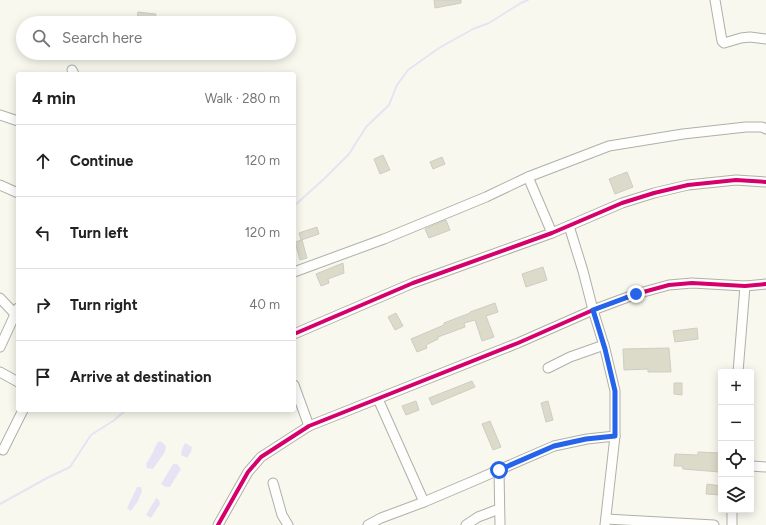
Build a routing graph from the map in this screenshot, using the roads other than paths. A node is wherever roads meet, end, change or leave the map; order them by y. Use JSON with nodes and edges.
{"nodes":[{"id":1,"x":716,"y":0,"type":"edge"},
{"id":2,"x":766,"y":39,"type":"edge"},
{"id":3,"x":0,"y":115,"type":"edge"},
{"id":4,"x":16,"y":120,"type":"edge"},
{"id":5,"x":766,"y":129,"type":"edge"},
{"id":6,"x":528,"y":177,"type":"junction"},
{"id":7,"x":766,"y":182,"type":"edge"},
{"id":8,"x":0,"y":184,"type":"edge"},
{"id":9,"x":16,"y":192,"type":"edge"},
{"id":10,"x":569,"y":226,"type":"junction"},
{"id":11,"x":552,"y":233,"type":"junction"},
{"id":12,"x":296,"y":271,"type":"edge"},
{"id":13,"x":766,"y":284,"type":"edge"},
{"id":14,"x":745,"y":286,"type":"junction"},
{"id":15,"x":0,"y":298,"type":"edge"},
{"id":16,"x":16,"y":310,"type":"edge"},
{"id":17,"x":593,"y":310,"type":"junction"},
{"id":18,"x":16,"y":313,"type":"edge"},
{"id":19,"x":296,"y":333,"type":"edge"},
{"id":20,"x":604,"y":345,"type":"junction"},
{"id":21,"x":0,"y":347,"type":"edge"},
{"id":22,"x":548,"y":368,"type":"dead end"},
{"id":23,"x":738,"y":369,"type":"edge"},
{"id":24,"x":0,"y":372,"type":"edge"},
{"id":25,"x":16,"y":381,"type":"edge"},
{"id":26,"x":296,"y":390,"type":"edge"},
{"id":27,"x":378,"y":399,"type":"junction"},
{"id":28,"x":22,"y":412,"type":"edge"},
{"id":29,"x":309,"y":426,"type":"junction"},
{"id":30,"x":615,"y":436,"type":"junction"},
{"id":31,"x":3,"y":450,"type":"dead end"},
{"id":32,"x":754,"y":466,"type":"edge"},
{"id":33,"x":766,"y":468,"type":"edge"},
{"id":34,"x":499,"y":470,"type":"junction"},
{"id":35,"x":273,"y":483,"type":"dead end"},
{"id":36,"x":424,"y":502,"type":"junction"},
{"id":37,"x":499,"y":509,"type":"junction"},
{"id":38,"x":732,"y":513,"type":"edge"},
{"id":39,"x":606,"y":522,"type":"edge"},
{"id":40,"x":218,"y":525,"type":"edge"},
{"id":41,"x":288,"y":525,"type":"edge"},
{"id":42,"x":368,"y":525,"type":"edge"},
{"id":43,"x":466,"y":525,"type":"edge"},
{"id":44,"x":500,"y":525,"type":"edge"},
{"id":45,"x":714,"y":525,"type":"edge"},
{"id":46,"x":732,"y":525,"type":"edge"}],
"edges":[{"from":1,"to":2,"type":"street"},
{"from":3,"to":4,"type":"street"},
{"from":5,"to":6,"type":"street"},
{"from":6,"to":11,"type":"street"},
{"from":6,"to":12,"type":"street"},
{"from":7,"to":10,"type":"street"},
{"from":8,"to":9,"type":"street"},
{"from":10,"to":11,"type":"street"},
{"from":10,"to":17,"type":"street"},
{"from":11,"to":19,"type":"street"},
{"from":13,"to":14,"type":"street"},
{"from":14,"to":17,"type":"street"},
{"from":14,"to":23,"type":"street"},
{"from":15,"to":16,"type":"street"},
{"from":17,"to":20,"type":"street"},
{"from":17,"to":27,"type":"street"},
{"from":18,"to":21,"type":"street"},
{"from":20,"to":22,"type":"street"},
{"from":20,"to":30,"type":"street"},
{"from":24,"to":25,"type":"street"},
{"from":26,"to":29,"type":"street"},
{"from":27,"to":29,"type":"street"},
{"from":27,"to":36,"type":"street"},
{"from":28,"to":31,"type":"street"},
{"from":29,"to":40,"type":"street"},
{"from":30,"to":34,"type":"street"},
{"from":30,"to":39,"type":"street"},
{"from":32,"to":33,"type":"street"},
{"from":34,"to":36,"type":"street"},
{"from":34,"to":37,"type":"street"},
{"from":35,"to":41,"type":"street"},
{"from":36,"to":42,"type":"street"},
{"from":37,"to":43,"type":"street"},
{"from":37,"to":44,"type":"street"},
{"from":38,"to":46,"type":"street"},
{"from":39,"to":45,"type":"street"}]}
